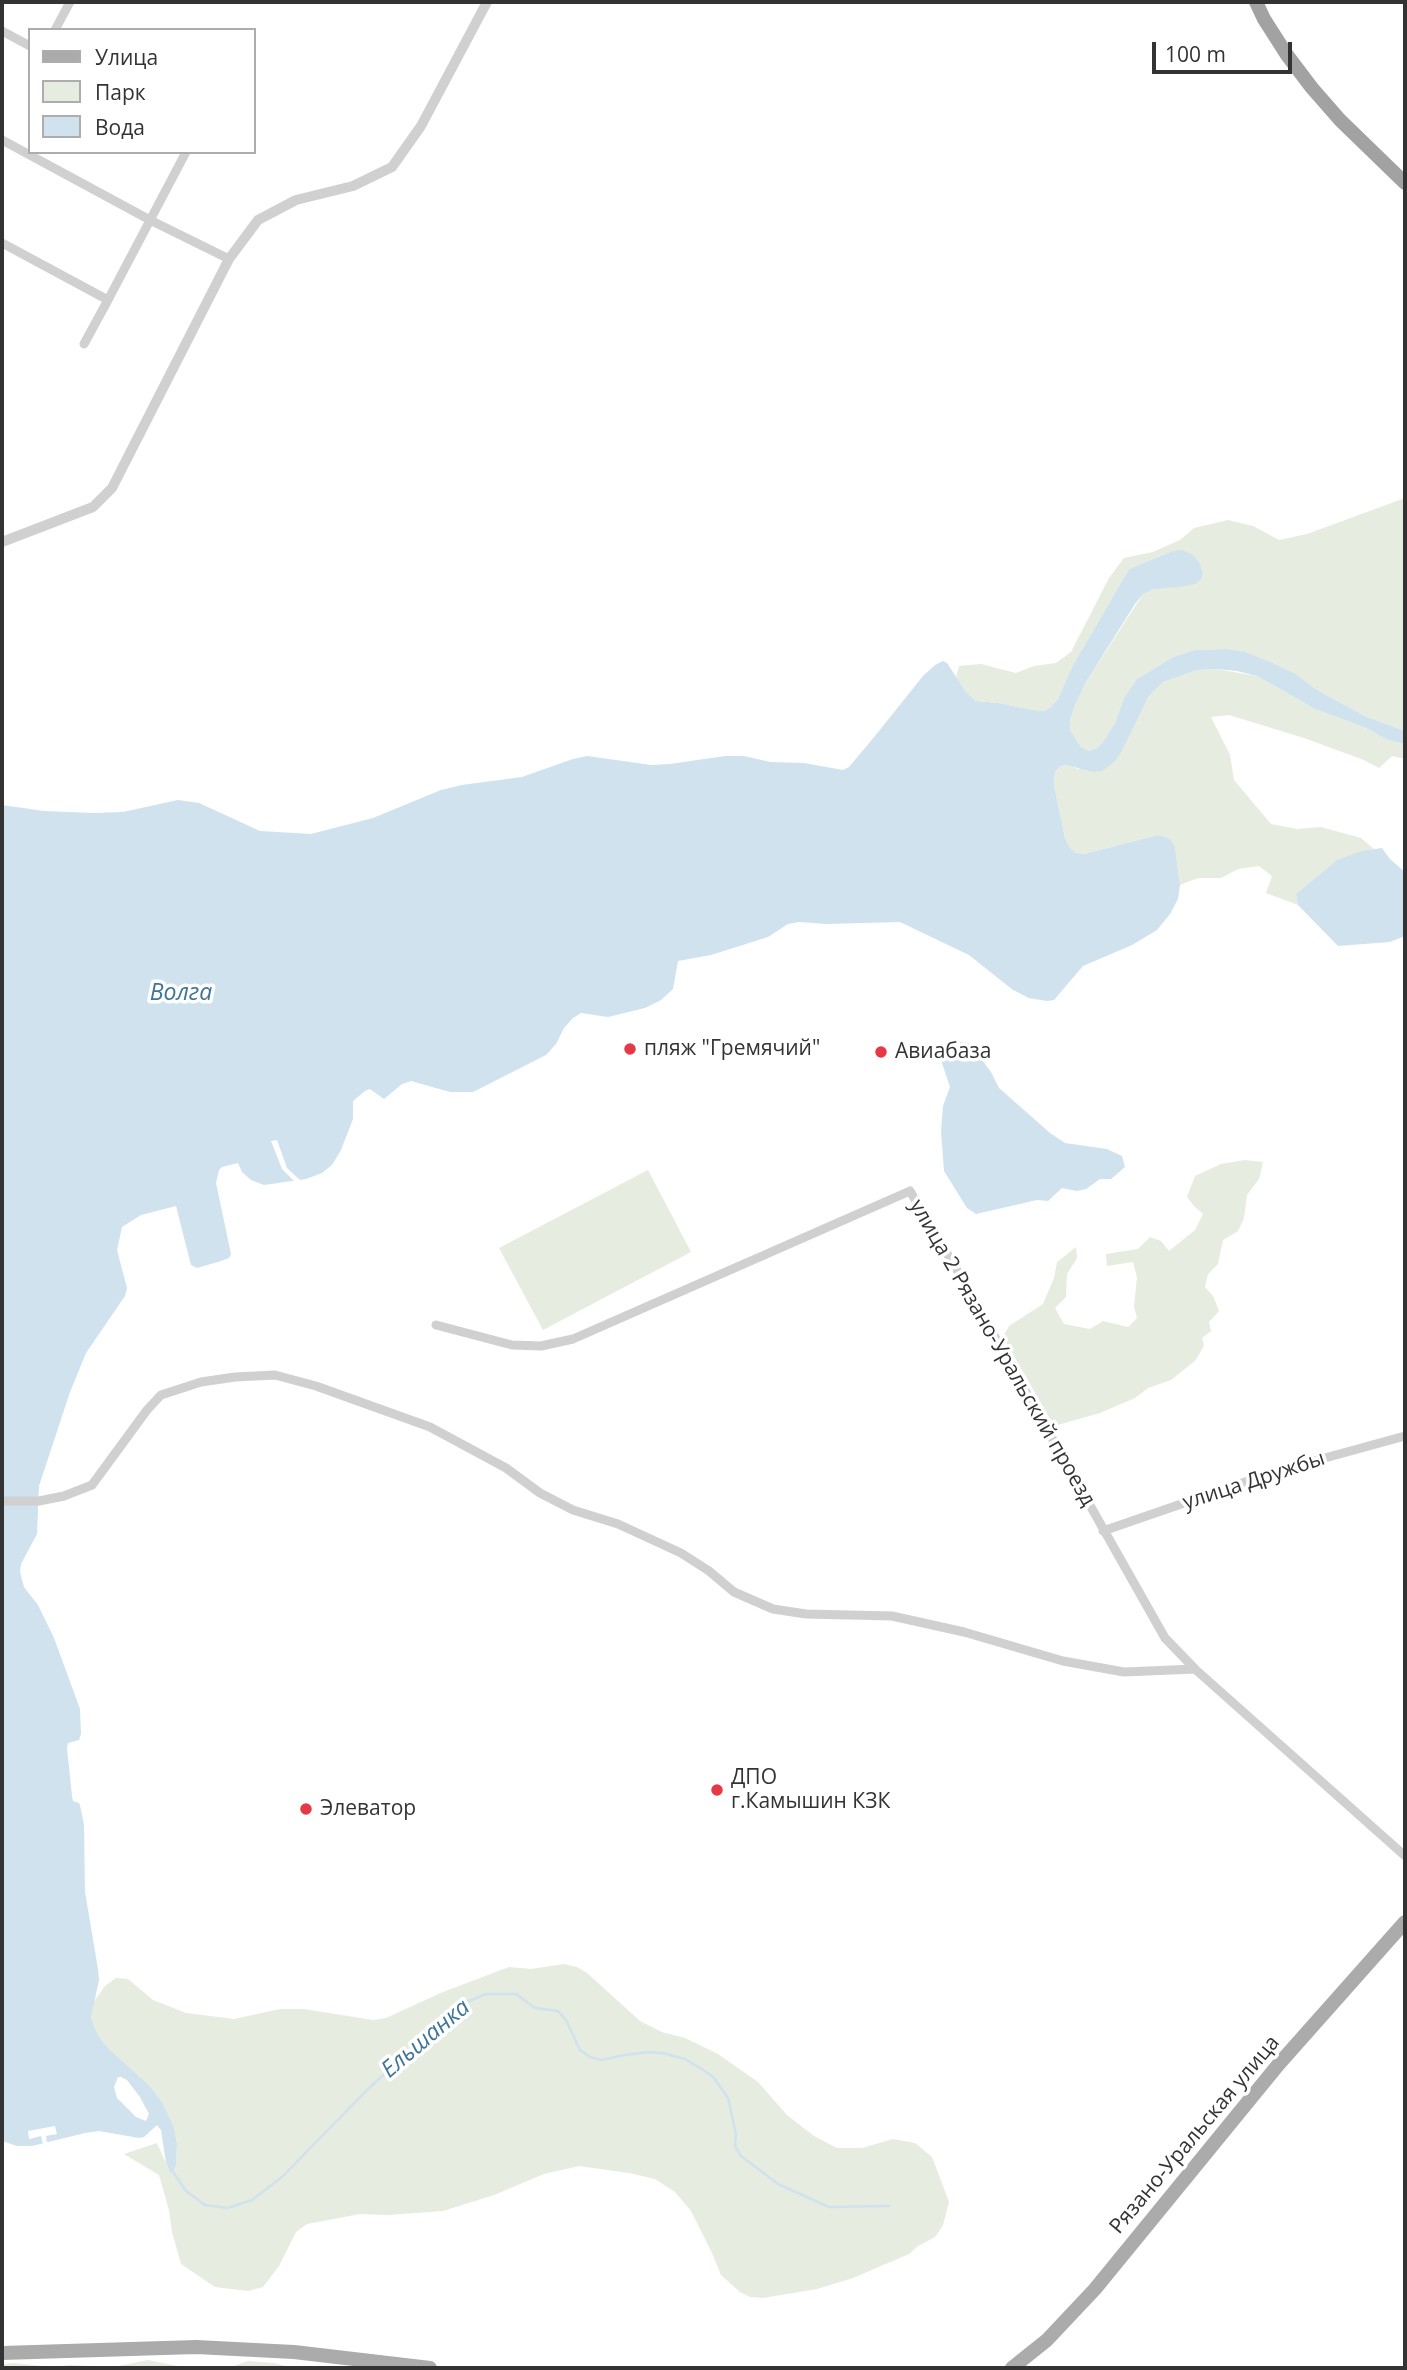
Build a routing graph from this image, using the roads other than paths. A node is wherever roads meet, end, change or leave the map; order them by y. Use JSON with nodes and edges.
{"nodes":[{"id":1,"x":70,"y":2,"type":"edge"},
{"id":2,"x":487,"y":2,"type":"edge"},
{"id":3,"x":1256,"y":2,"type":"edge"},
{"id":4,"x":56,"y":28,"type":"edge"},
{"id":5,"x":2,"y":31,"type":"edge"},
{"id":6,"x":28,"y":45,"type":"edge"},
{"id":7,"x":2,"y":140,"type":"edge"},
{"id":8,"x":28,"y":154,"type":"edge"},
{"id":9,"x":28,"y":154,"type":"edge"},
{"id":10,"x":185,"y":154,"type":"edge"},
{"id":11,"x":1405,"y":183,"type":"edge"},
{"id":12,"x":150,"y":219,"type":"junction"},
{"id":13,"x":2,"y":243,"type":"edge"},
{"id":14,"x":229,"y":259,"type":"junction"},
{"id":15,"x":108,"y":300,"type":"junction"},
{"id":16,"x":84,"y":344,"type":"dead end"},
{"id":17,"x":2,"y":542,"type":"edge"},
{"id":18,"x":436,"y":1325,"type":"dead end"},
{"id":19,"x":1405,"y":1436,"type":"edge"},
{"id":20,"x":2,"y":1501,"type":"edge"},
{"id":21,"x":1103,"y":1531,"type":"junction"},
{"id":22,"x":1195,"y":1669,"type":"junction"},
{"id":23,"x":1405,"y":1856,"type":"edge"},
{"id":24,"x":1405,"y":1922,"type":"edge"},
{"id":25,"x":2,"y":2353,"type":"edge"},
{"id":26,"x":430,"y":2368,"type":"edge"},
{"id":27,"x":1012,"y":2368,"type":"edge"}],
"edges":[{"from":1,"to":4,"type":"street"},
{"from":2,"to":14,"type":"street"},
{"from":3,"to":11,"type":"highway"},
{"from":5,"to":6,"type":"street"},
{"from":7,"to":9,"type":"street"},
{"from":8,"to":12,"type":"street"},
{"from":10,"to":12,"type":"street"},
{"from":12,"to":14,"type":"street"},
{"from":12,"to":15,"type":"street"},
{"from":13,"to":15,"type":"street"},
{"from":14,"to":17,"type":"street"},
{"from":15,"to":16,"type":"street"},
{"from":18,"to":21,"type":"street","name":"улица 2 Рязано-Уральский проезд"},
{"from":19,"to":21,"type":"street","name":"улица Дружбы"},
{"from":20,"to":22,"type":"street"},
{"from":21,"to":22,"type":"street","name":"улица 2 Рязано-Уральский проезд"},
{"from":22,"to":23,"type":"street","name":"улица 2 Рязано-Уральский проезд"},
{"from":24,"to":27,"type":"main road","name":"Рязано-Уральская улица"},
{"from":25,"to":26,"type":"main road"}]}
